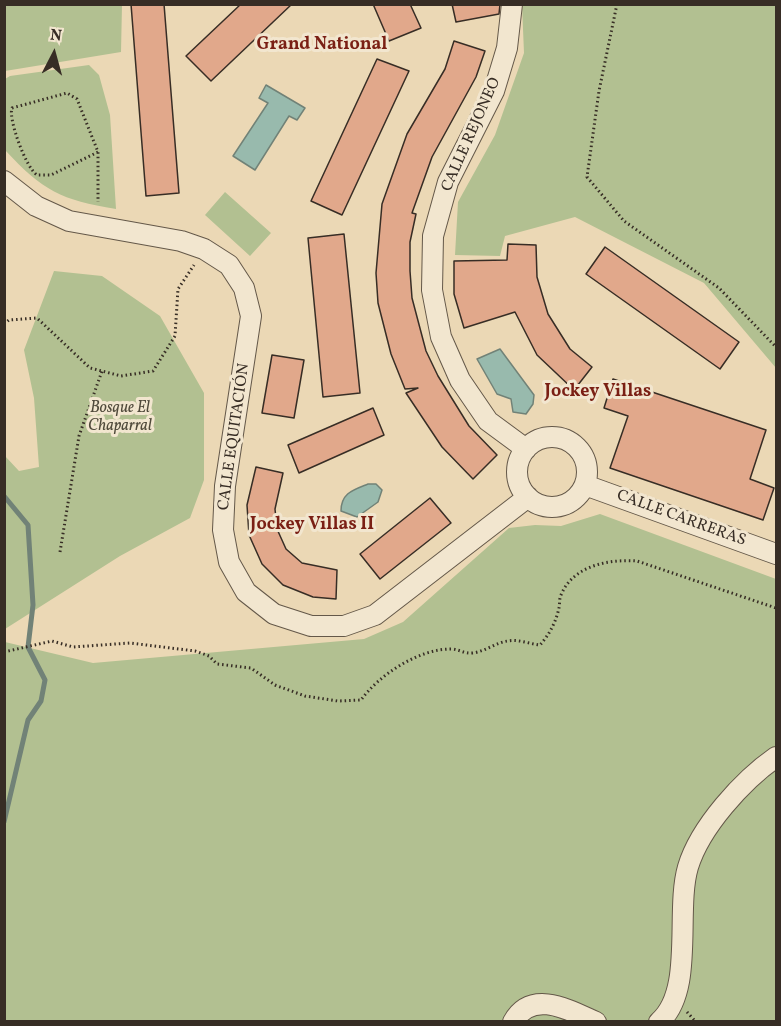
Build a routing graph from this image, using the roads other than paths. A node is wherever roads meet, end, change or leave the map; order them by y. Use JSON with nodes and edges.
{"nodes":[{"id":1,"x":512,"y":4,"type":"edge"},
{"id":2,"x":4,"y":181,"type":"edge"},
{"id":3,"x":526,"y":449,"type":"junction"},
{"id":4,"x":585,"y":485,"type":"junction"},
{"id":5,"x":528,"y":497,"type":"junction"},
{"id":6,"x":776,"y":550,"type":"edge"},
{"id":7,"x":777,"y":757,"type":"edge"},
{"id":8,"x":513,"y":1022,"type":"edge"},
{"id":9,"x":596,"y":1022,"type":"edge"},
{"id":10,"x":658,"y":1022,"type":"edge"}],
"edges":[{"from":1,"to":3,"type":"street","name":"CALLE REJONEO"},
{"from":2,"to":5,"type":"street","name":"CALLE EQUITACIÓN"},
{"from":3,"to":4,"type":"street"},
{"from":3,"to":5,"type":"street"},
{"from":4,"to":5,"type":"street"},
{"from":4,"to":6,"type":"street","name":"CALLE CARRERAS"},
{"from":7,"to":10,"type":"street"},
{"from":8,"to":9,"type":"street"}]}
